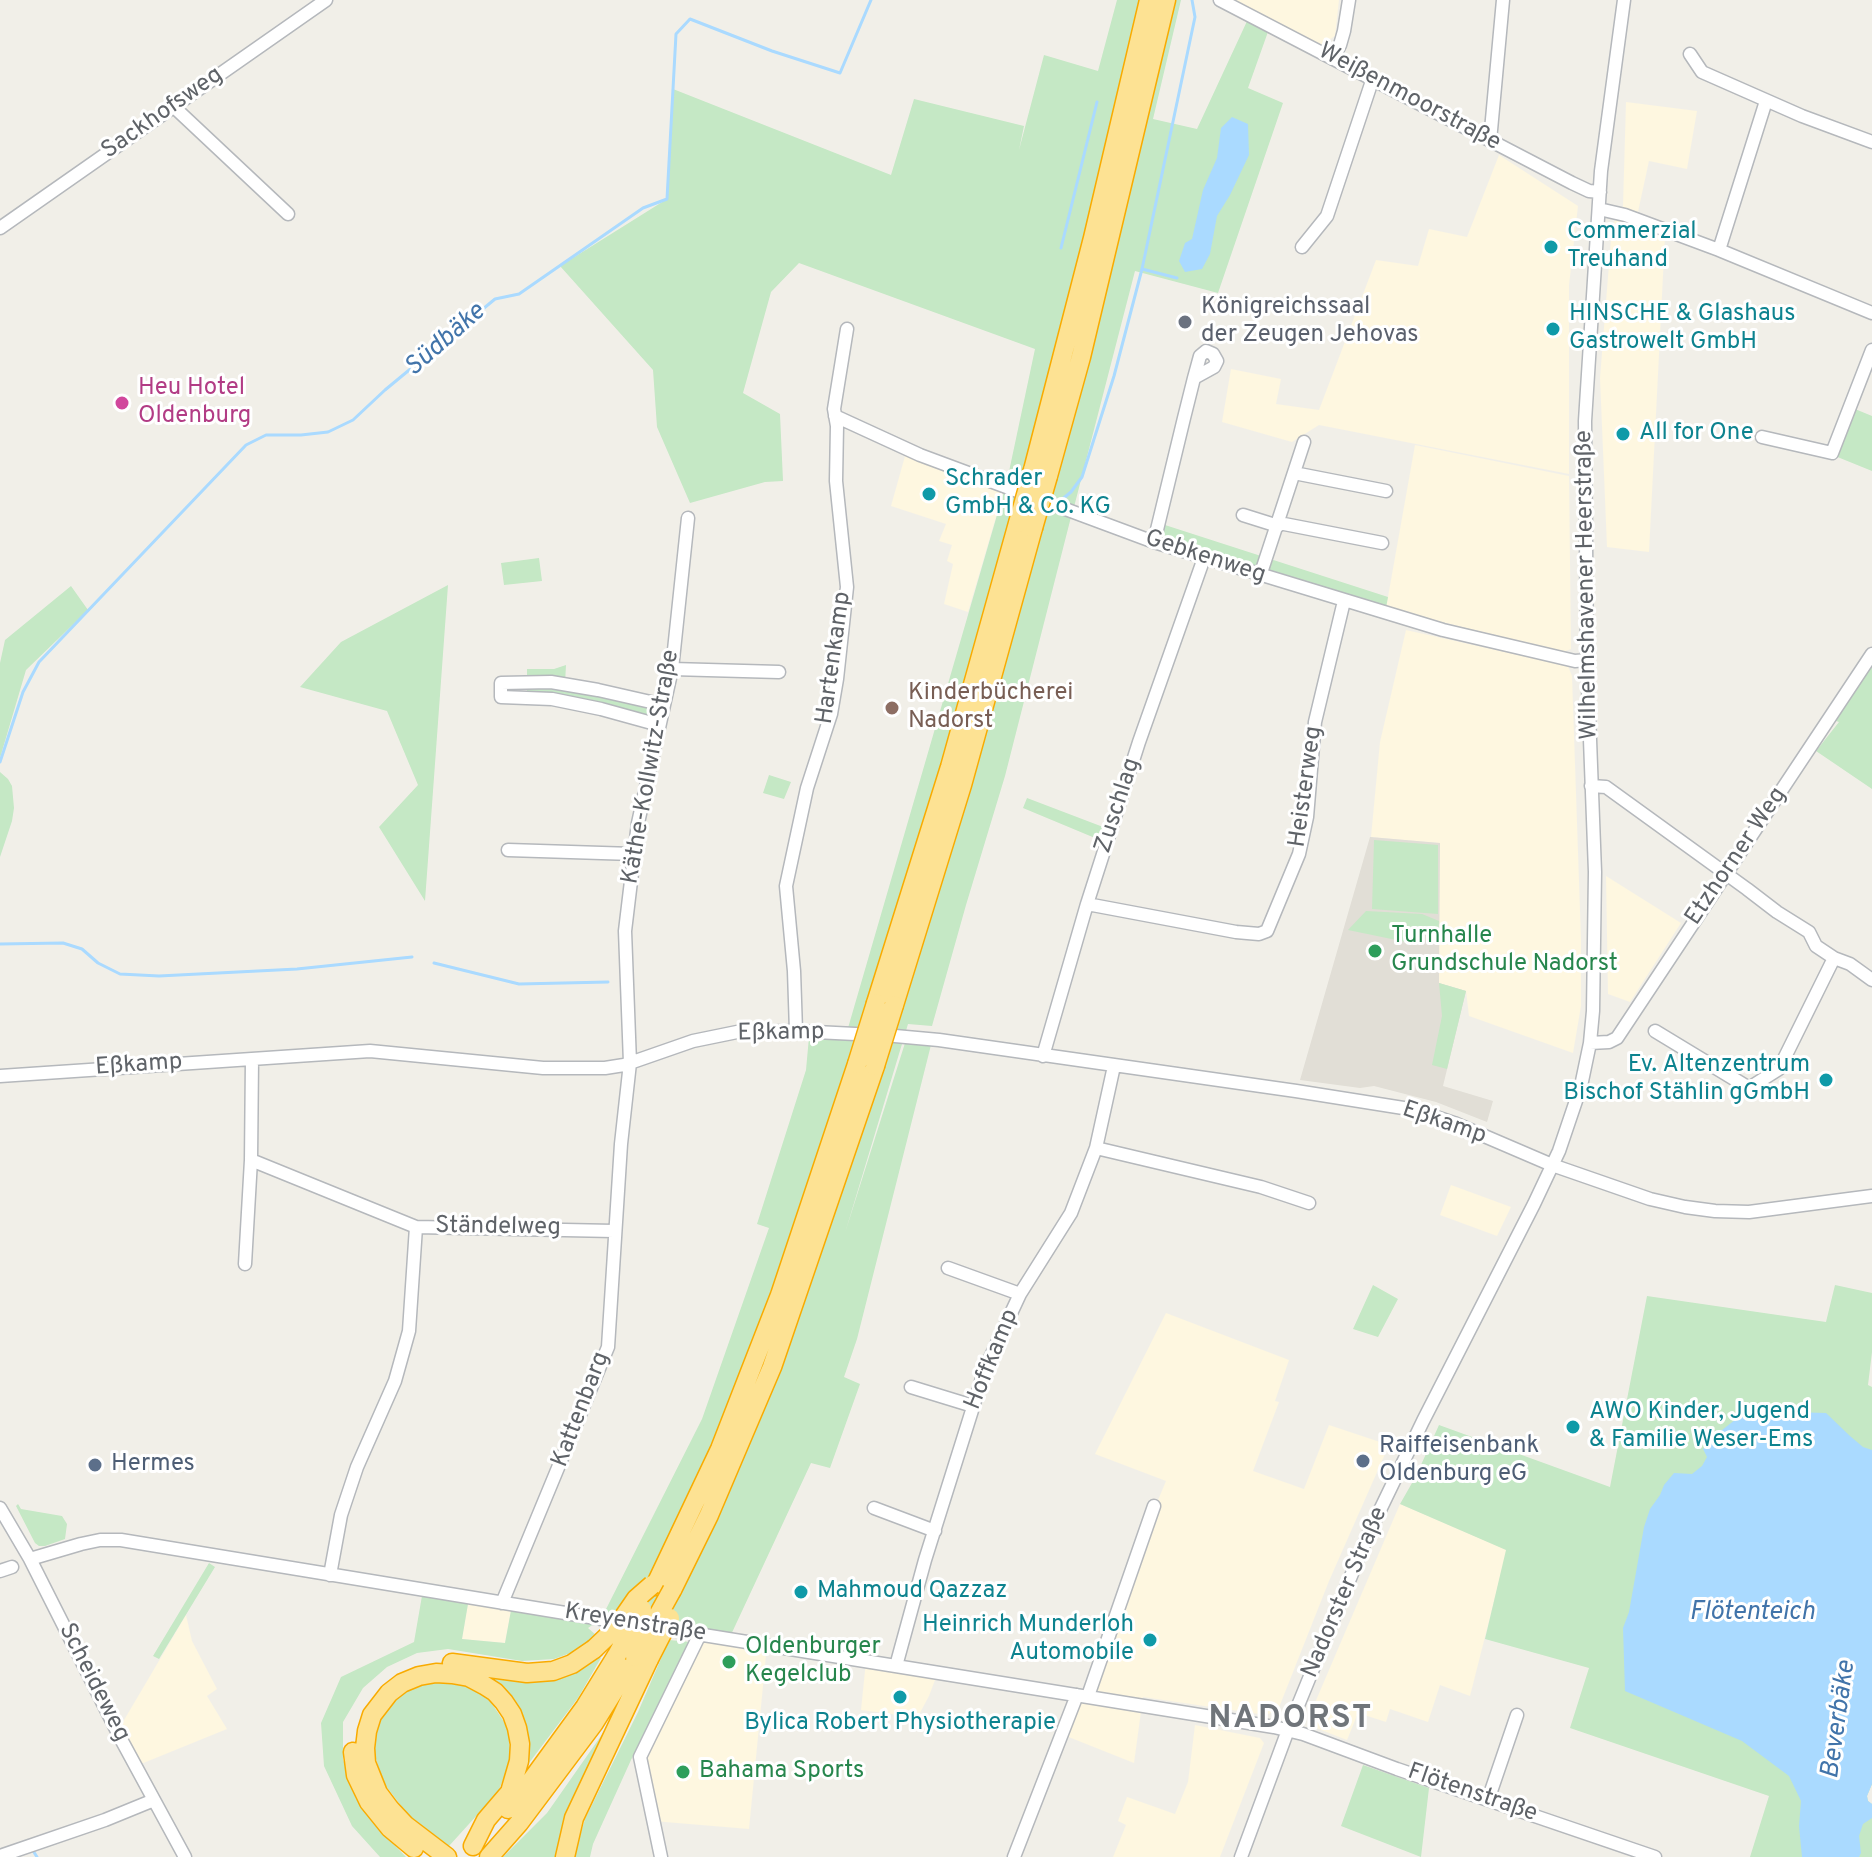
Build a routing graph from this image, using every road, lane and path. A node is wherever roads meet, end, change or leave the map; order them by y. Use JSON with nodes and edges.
{"nodes":[{"id":1,"x":326,"y":0,"type":"edge"},
{"id":2,"x":1149,"y":0,"type":"edge"},
{"id":3,"x":1166,"y":0,"type":"edge"},
{"id":4,"x":1220,"y":0,"type":"edge"},
{"id":5,"x":1349,"y":0,"type":"edge"},
{"id":6,"x":1503,"y":0,"type":"edge"},
{"id":7,"x":1624,"y":0,"type":"edge"},
{"id":8,"x":1690,"y":54,"type":"dead end"},
{"id":9,"x":1333,"y":59,"type":"junction"},
{"id":10,"x":1372,"y":81,"type":"junction"},
{"id":11,"x":1766,"y":101,"type":"junction"},
{"id":12,"x":174,"y":107,"type":"junction"},
{"id":13,"x":1490,"y":141,"type":"junction"},
{"id":14,"x":1872,"y":142,"type":"edge"},
{"id":15,"x":1600,"y":192,"type":"junction"},
{"id":16,"x":1599,"y":209,"type":"junction"},
{"id":17,"x":288,"y":214,"type":"dead end"},
{"id":18,"x":0,"y":228,"type":"edge"},
{"id":19,"x":1302,"y":247,"type":"dead end"},
{"id":20,"x":1719,"y":250,"type":"junction"},
{"id":21,"x":1872,"y":313,"type":"edge"},
{"id":22,"x":847,"y":329,"type":"dead end"},
{"id":23,"x":1872,"y":350,"type":"edge"},
{"id":24,"x":1194,"y":378,"type":"dead end"},
{"id":25,"x":835,"y":416,"type":"junction"},
{"id":26,"x":1762,"y":437,"type":"dead end"},
{"id":27,"x":1304,"y":442,"type":"dead end"},
{"id":28,"x":1041,"y":473,"type":"junction"},
{"id":29,"x":1294,"y":473,"type":"junction"},
{"id":30,"x":1386,"y":491,"type":"dead end"},
{"id":31,"x":1243,"y":515,"type":"dead end"},
{"id":32,"x":688,"y":518,"type":"dead end"},
{"id":33,"x":1278,"y":524,"type":"junction"},
{"id":34,"x":1154,"y":542,"type":"junction"},
{"id":35,"x":1382,"y":543,"type":"dead end"},
{"id":36,"x":1204,"y":558,"type":"junction"},
{"id":37,"x":1260,"y":576,"type":"junction"},
{"id":38,"x":1344,"y":601,"type":"junction"},
{"id":39,"x":1872,"y":654,"type":"edge"},
{"id":40,"x":1587,"y":660,"type":"junction"},
{"id":41,"x":672,"y":669,"type":"junction"},
{"id":42,"x":779,"y":672,"type":"dead end"},
{"id":43,"x":664,"y":705,"type":"junction"},
{"id":44,"x":659,"y":725,"type":"junction"},
{"id":45,"x":1591,"y":786,"type":"junction"},
{"id":46,"x":508,"y":850,"type":"dead end"},
{"id":47,"x":633,"y":854,"type":"junction"},
{"id":48,"x":1726,"y":875,"type":"junction"},
{"id":49,"x":1087,"y":904,"type":"junction"},
{"id":50,"x":1834,"y":958,"type":"junction"},
{"id":51,"x":1872,"y":980,"type":"edge"},
{"id":52,"x":796,"y":1031,"type":"junction"},
{"id":53,"x":1655,"y":1031,"type":"dead end"},
{"id":54,"x":1590,"y":1043,"type":"junction"},
{"id":55,"x":1043,"y":1056,"type":"junction"},
{"id":56,"x":252,"y":1059,"type":"junction"},
{"id":57,"x":630,"y":1063,"type":"junction"},
{"id":58,"x":866,"y":1065,"type":"junction"},
{"id":59,"x":1114,"y":1066,"type":"junction"},
{"id":60,"x":0,"y":1076,"type":"edge"},
{"id":61,"x":1096,"y":1148,"type":"junction"},
{"id":62,"x":251,"y":1160,"type":"junction"},
{"id":63,"x":1552,"y":1165,"type":"junction"},
{"id":64,"x":1872,"y":1196,"type":"edge"},
{"id":65,"x":1309,"y":1203,"type":"dead end"},
{"id":66,"x":416,"y":1227,"type":"junction"},
{"id":67,"x":614,"y":1231,"type":"junction"},
{"id":68,"x":245,"y":1264,"type":"dead end"},
{"id":69,"x":948,"y":1268,"type":"dead end"},
{"id":70,"x":1020,"y":1294,"type":"junction"},
{"id":71,"x":911,"y":1387,"type":"dead end"},
{"id":72,"x":973,"y":1406,"type":"junction"},
{"id":73,"x":1154,"y":1506,"type":"dead end"},
{"id":74,"x":0,"y":1508,"type":"edge"},
{"id":75,"x":874,"y":1508,"type":"dead end"},
{"id":76,"x":935,"y":1531,"type":"junction"},
{"id":77,"x":30,"y":1559,"type":"junction"},
{"id":78,"x":330,"y":1575,"type":"junction"},
{"id":79,"x":664,"y":1587,"type":"junction"},
{"id":80,"x":502,"y":1603,"type":"junction"},
{"id":81,"x":700,"y":1634,"type":"junction"},
{"id":82,"x":634,"y":1657,"type":"junction"},
{"id":83,"x":896,"y":1666,"type":"junction"},
{"id":84,"x":1082,"y":1696,"type":"junction"},
{"id":85,"x":1517,"y":1715,"type":"dead end"},
{"id":86,"x":1288,"y":1730,"type":"junction"},
{"id":87,"x":154,"y":1800,"type":"junction"},
{"id":88,"x":1488,"y":1800,"type":"junction"},
{"id":89,"x":475,"y":1853,"type":"edge"},
{"id":90,"x":0,"y":1856,"type":"edge"},
{"id":91,"x":185,"y":1857,"type":"edge"},
{"id":92,"x":426,"y":1857,"type":"edge"},
{"id":93,"x":447,"y":1857,"type":"edge"},
{"id":94,"x":565,"y":1857,"type":"edge"},
{"id":95,"x":661,"y":1857,"type":"edge"},
{"id":96,"x":1014,"y":1857,"type":"edge"},
{"id":97,"x":1241,"y":1857,"type":"edge"},
{"id":98,"x":1655,"y":1857,"type":"edge"}],
"edges":[{"from":1,"to":12,"type":"street","name":"Sackhofsweg"},
{"from":2,"to":28,"type":"highway"},
{"from":3,"to":28,"type":"highway"},
{"from":4,"to":9,"type":"street","name":"Weißenmoorstraße"},
{"from":5,"to":9,"type":"street"},
{"from":6,"to":13,"type":"street"},
{"from":7,"to":15,"type":"street","name":"Wilhelmshavener Heerstraße"},
{"from":8,"to":11,"type":"street"},
{"from":9,"to":10,"type":"street","name":"Weißenmoorstraße"},
{"from":10,"to":13,"type":"street","name":"Weißenmoorstraße"},
{"from":10,"to":19,"type":"street"},
{"from":11,"to":14,"type":"street"},
{"from":11,"to":20,"type":"street"},
{"from":12,"to":17,"type":"street"},
{"from":12,"to":18,"type":"street","name":"Sackhofsweg"},
{"from":13,"to":15,"type":"street","name":"Weißenmoorstraße"},
{"from":15,"to":16,"type":"street","name":"Wilhelmshavener Heerstraße"},
{"from":16,"to":20,"type":"street"},
{"from":16,"to":40,"type":"street","name":"Wilhelmshavener Heerstraße"},
{"from":20,"to":21,"type":"street"},
{"from":22,"to":25,"type":"street","name":"Hartenkamp"},
{"from":23,"to":26,"type":"street"},
{"from":24,"to":34,"type":"street"},
{"from":25,"to":34,"type":"street","name":"Gebkenweg"},
{"from":25,"to":52,"type":"street","name":"Hartenkamp"},
{"from":27,"to":29,"type":"street"},
{"from":28,"to":58,"type":"highway","bridge":true},
{"from":29,"to":30,"type":"street"},
{"from":29,"to":33,"type":"street"},
{"from":31,"to":33,"type":"street"},
{"from":32,"to":41,"type":"street","name":"Käthe-Kollwitz-Straße"},
{"from":33,"to":35,"type":"street"},
{"from":33,"to":37,"type":"street"},
{"from":34,"to":36,"type":"street","name":"Gebkenweg"},
{"from":36,"to":37,"type":"street","name":"Gebkenweg"},
{"from":36,"to":49,"type":"street","name":"Zuschlag"},
{"from":37,"to":38,"type":"street","name":"Gebkenweg"},
{"from":38,"to":40,"type":"street","name":"Gebkenweg"},
{"from":38,"to":49,"type":"street","name":"Heisterweg"},
{"from":39,"to":48,"type":"street","name":"Etzhorner Weg"},
{"from":40,"to":45,"type":"street","name":"Wilhelmshavener Heerstraße"},
{"from":41,"to":42,"type":"street"},
{"from":41,"to":43,"type":"street","name":"Käthe-Kollwitz-Straße"},
{"from":43,"to":44,"type":"street","name":"Käthe-Kollwitz-Straße"},
{"from":43,"to":44,"type":"street"},
{"from":44,"to":47,"type":"street","name":"Käthe-Kollwitz-Straße"},
{"from":45,"to":48,"type":"street"},
{"from":45,"to":54,"type":"street","name":"Wilhelmshavener Heerstraße"},
{"from":46,"to":47,"type":"street"},
{"from":47,"to":57,"type":"street","name":"Käthe-Kollwitz-Straße"},
{"from":48,"to":50,"type":"street"},
{"from":48,"to":54,"type":"street","name":"Etzhorner Weg"},
{"from":49,"to":55,"type":"street","name":"Zuschlag"},
{"from":50,"to":51,"type":"street"},
{"from":50,"to":53,"type":"street"},
{"from":52,"to":55,"type":"street","name":"Eßkamp"},
{"from":52,"to":57,"type":"street","name":"Eßkamp"},
{"from":54,"to":63,"type":"street","name":"Wilhelmshavener Heerstraße"},
{"from":55,"to":59,"type":"street","name":"Eßkamp"},
{"from":56,"to":57,"type":"street","name":"Eßkamp"},
{"from":56,"to":60,"type":"street","name":"Eßkamp"},
{"from":56,"to":62,"type":"street"},
{"from":57,"to":67,"type":"street","name":"Kattenbarg"},
{"from":58,"to":79,"type":"highway"},
{"from":58,"to":79,"type":"highway"},
{"from":59,"to":61,"type":"street","name":"Hoffkamp"},
{"from":59,"to":63,"type":"street","name":"Eßkamp"},
{"from":61,"to":65,"type":"street"},
{"from":61,"to":70,"type":"street","name":"Hoffkamp"},
{"from":62,"to":66,"type":"street","name":"Ständelweg"},
{"from":62,"to":68,"type":"street"},
{"from":63,"to":64,"type":"street","name":"Eßkamp"},
{"from":63,"to":86,"type":"street","name":"Nadorster Straße"},
{"from":66,"to":67,"type":"street","name":"Ständelweg"},
{"from":66,"to":78,"type":"street"},
{"from":67,"to":80,"type":"street","name":"Kattenbarg"},
{"from":69,"to":70,"type":"street"},
{"from":70,"to":72,"type":"street","name":"Hoffkamp"},
{"from":71,"to":72,"type":"street"},
{"from":72,"to":76,"type":"street","name":"Hoffkamp"},
{"from":73,"to":84,"type":"street"},
{"from":74,"to":77,"type":"street","name":"Scheideweg"},
{"from":75,"to":76,"type":"street"},
{"from":76,"to":83,"type":"street","name":"Hoffkamp"},
{"from":77,"to":78,"type":"street","name":"Kreyenstraße"},
{"from":77,"to":87,"type":"street","name":"Scheideweg"},
{"from":78,"to":80,"type":"street","name":"Kreyenstraße"},
{"from":79,"to":82,"type":"highway","bridge":true},
{"from":79,"to":92,"type":"highway","bridge":true},
{"from":80,"to":81,"type":"street","name":"Kreyenstraße"},
{"from":81,"to":83,"type":"street","name":"Kreyenstraße"},
{"from":81,"to":95,"type":"street"},
{"from":82,"to":89,"type":"highway"},
{"from":82,"to":94,"type":"highway"},
{"from":83,"to":84,"type":"street","name":"Kreyenstraße"},
{"from":84,"to":86,"type":"street","name":"Kreyenstraße"},
{"from":84,"to":96,"type":"street"},
{"from":85,"to":88,"type":"street"},
{"from":86,"to":88,"type":"street","name":"Flötenstraße"},
{"from":86,"to":97,"type":"street","name":"Nadorster Straße"},
{"from":87,"to":90,"type":"street"},
{"from":87,"to":91,"type":"street","name":"Scheideweg"},
{"from":88,"to":98,"type":"street","name":"Flötenstraße"},
{"from":89,"to":93,"type":"highway"}]}
